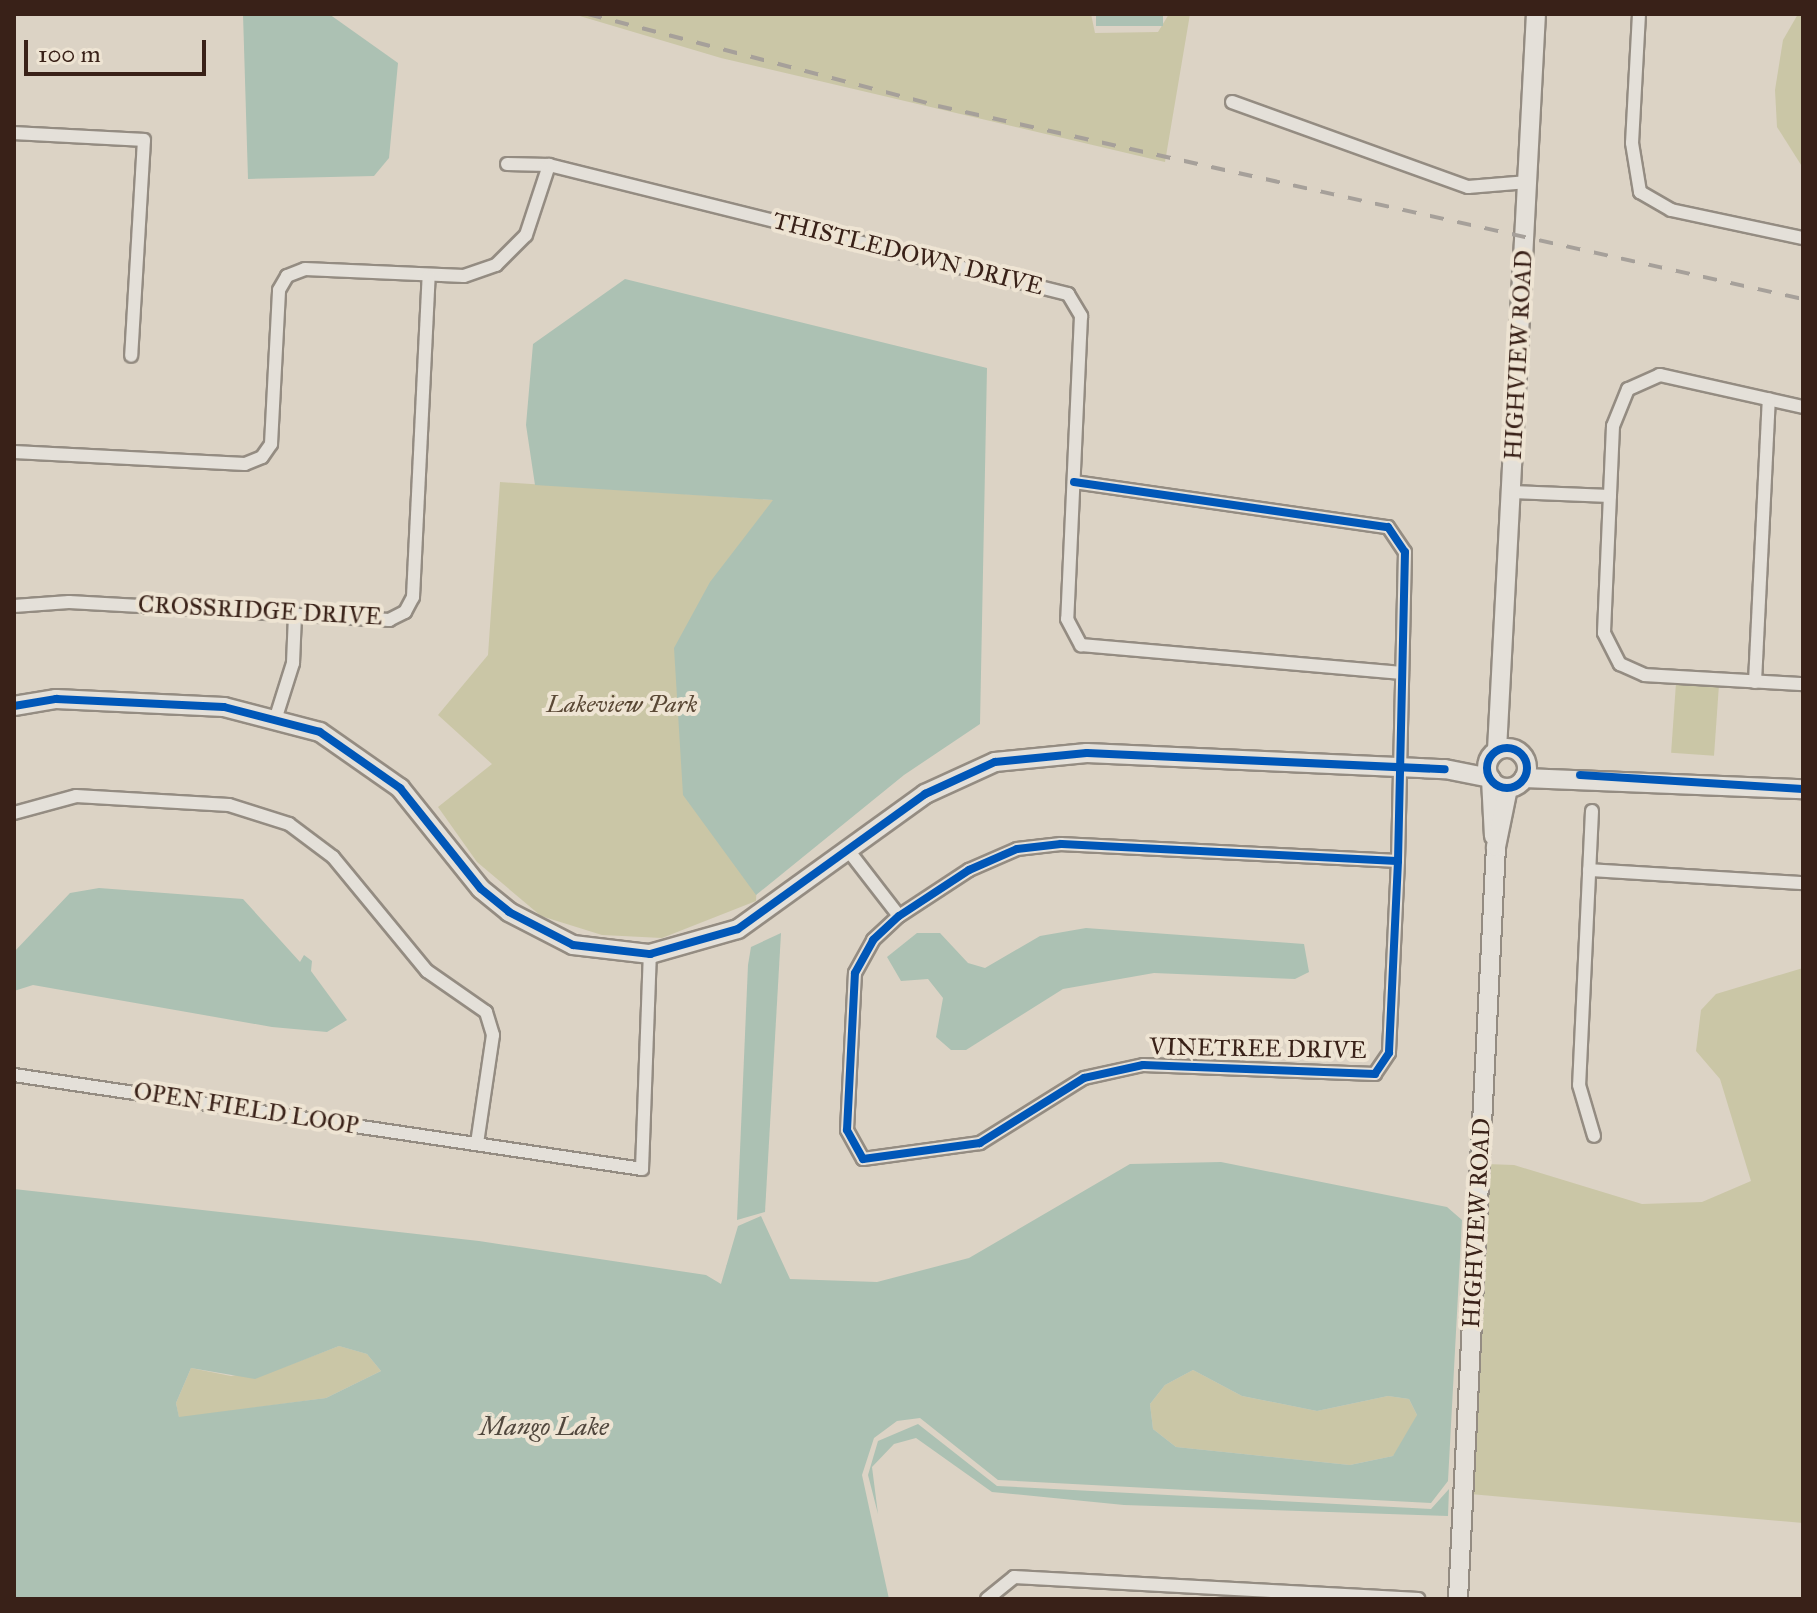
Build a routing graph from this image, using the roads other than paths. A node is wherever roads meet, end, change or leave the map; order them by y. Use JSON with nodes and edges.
{"nodes":[{"id":1,"x":1536,"y":14,"type":"edge"},
{"id":2,"x":1639,"y":14,"type":"edge"},
{"id":3,"x":1232,"y":102,"type":"dead end"},
{"id":4,"x":14,"y":133,"type":"edge"},
{"id":5,"x":507,"y":164,"type":"dead end"},
{"id":6,"x":549,"y":165,"type":"junction"},
{"id":7,"x":1528,"y":182,"type":"junction"},
{"id":8,"x":1803,"y":238,"type":"edge"},
{"id":9,"x":429,"y":275,"type":"junction"},
{"id":10,"x":131,"y":356,"type":"dead end"},
{"id":11,"x":1769,"y":399,"type":"junction"},
{"id":12,"x":1803,"y":407,"type":"edge"},
{"id":13,"x":14,"y":452,"type":"edge"},
{"id":14,"x":1074,"y":482,"type":"junction"},
{"id":15,"x":1512,"y":492,"type":"junction"},
{"id":16,"x":1610,"y":496,"type":"junction"},
{"id":17,"x":14,"y":606,"type":"edge"},
{"id":18,"x":295,"y":615,"type":"junction"},
{"id":19,"x":1402,"y":673,"type":"junction"},
{"id":20,"x":1755,"y":682,"type":"junction"},
{"id":21,"x":1803,"y":684,"type":"edge"},
{"id":22,"x":1503,"y":697,"type":"junction"},
{"id":23,"x":14,"y":706,"type":"edge"},
{"id":24,"x":276,"y":717,"type":"junction"},
{"id":25,"x":1495,"y":752,"type":"junction"},
{"id":26,"x":1520,"y":753,"type":"junction"},
{"id":27,"x":1398,"y":768,"type":"junction"},
{"id":28,"x":1445,"y":769,"type":"junction"},
{"id":29,"x":1580,"y":775,"type":"junction"},
{"id":30,"x":1490,"y":778,"type":"junction"},
{"id":31,"x":1516,"y":783,"type":"junction"},
{"id":32,"x":1803,"y":789,"type":"edge"},
{"id":33,"x":1592,"y":811,"type":"dead end"},
{"id":34,"x":14,"y":813,"type":"edge"},
{"id":35,"x":1496,"y":847,"type":"junction"},
{"id":36,"x":848,"y":850,"type":"junction"},
{"id":37,"x":1398,"y":861,"type":"junction"},
{"id":38,"x":1589,"y":870,"type":"junction"},
{"id":39,"x":1803,"y":883,"type":"edge"},
{"id":40,"x":899,"y":916,"type":"junction"},
{"id":41,"x":650,"y":954,"type":"junction"},
{"id":42,"x":14,"y":1075,"type":"edge"},
{"id":43,"x":1594,"y":1136,"type":"dead end"},
{"id":44,"x":477,"y":1144,"type":"junction"},
{"id":45,"x":987,"y":1599,"type":"edge"},
{"id":46,"x":1418,"y":1599,"type":"edge"},
{"id":47,"x":1458,"y":1599,"type":"edge"}],
"edges":[{"from":1,"to":7,"type":"street","name":"HIGHVIEW ROAD"},
{"from":2,"to":8,"type":"street"},
{"from":3,"to":7,"type":"street"},
{"from":4,"to":10,"type":"street"},
{"from":5,"to":6,"type":"street","name":"THISTLEDOWN DRIVE"},
{"from":6,"to":9,"type":"street"},
{"from":6,"to":14,"type":"street","name":"THISTLEDOWN DRIVE"},
{"from":7,"to":15,"type":"street","name":"HIGHVIEW ROAD"},
{"from":9,"to":13,"type":"street"},
{"from":9,"to":18,"type":"street","name":"CROSSRIDGE DRIVE"},
{"from":11,"to":12,"type":"street"},
{"from":11,"to":16,"type":"street"},
{"from":11,"to":20,"type":"street"},
{"from":14,"to":19,"type":"street","name":"VINETREE DRIVE"},
{"from":14,"to":19,"type":"street","name":"THISTLEDOWN DRIVE"},
{"from":15,"to":16,"type":"street"},
{"from":15,"to":22,"type":"street","name":"HIGHVIEW ROAD"},
{"from":16,"to":20,"type":"street"},
{"from":17,"to":18,"type":"street","name":"CROSSRIDGE DRIVE"},
{"from":18,"to":24,"type":"street"},
{"from":19,"to":27,"type":"street","name":"VINETREE DRIVE"},
{"from":20,"to":21,"type":"street"},
{"from":22,"to":25,"type":"street","name":"HIGHVIEW ROAD"},
{"from":22,"to":26,"type":"street","name":"HIGHVIEW ROAD"},
{"from":23,"to":24,"type":"street"},
{"from":24,"to":41,"type":"street"},
{"from":25,"to":26,"type":"street"},
{"from":25,"to":28,"type":"street"},
{"from":25,"to":30,"type":"street","name":"HIGHVIEW ROAD"},
{"from":26,"to":29,"type":"street"},
{"from":26,"to":31,"type":"street","name":"HIGHVIEW ROAD"},
{"from":27,"to":28,"type":"street"},
{"from":27,"to":36,"type":"street"},
{"from":27,"to":37,"type":"street","name":"VINETREE DRIVE"},
{"from":28,"to":30,"type":"street"},
{"from":29,"to":31,"type":"street"},
{"from":29,"to":32,"type":"street"},
{"from":30,"to":31,"type":"street"},
{"from":30,"to":35,"type":"street","name":"HIGHVIEW ROAD"},
{"from":31,"to":35,"type":"street","name":"HIGHVIEW ROAD"},
{"from":33,"to":38,"type":"street"},
{"from":34,"to":44,"type":"street"},
{"from":35,"to":47,"type":"street","name":"HIGHVIEW ROAD"},
{"from":36,"to":40,"type":"street"},
{"from":36,"to":41,"type":"street"},
{"from":37,"to":40,"type":"street","name":"VINETREE DRIVE"},
{"from":37,"to":40,"type":"street","name":"VINETREE DRIVE"},
{"from":38,"to":39,"type":"street"},
{"from":38,"to":43,"type":"street"},
{"from":41,"to":44,"type":"street","name":"OPEN FIELD LOOP"},
{"from":42,"to":44,"type":"street","name":"OPEN FIELD LOOP"},
{"from":45,"to":46,"type":"street"}]}
